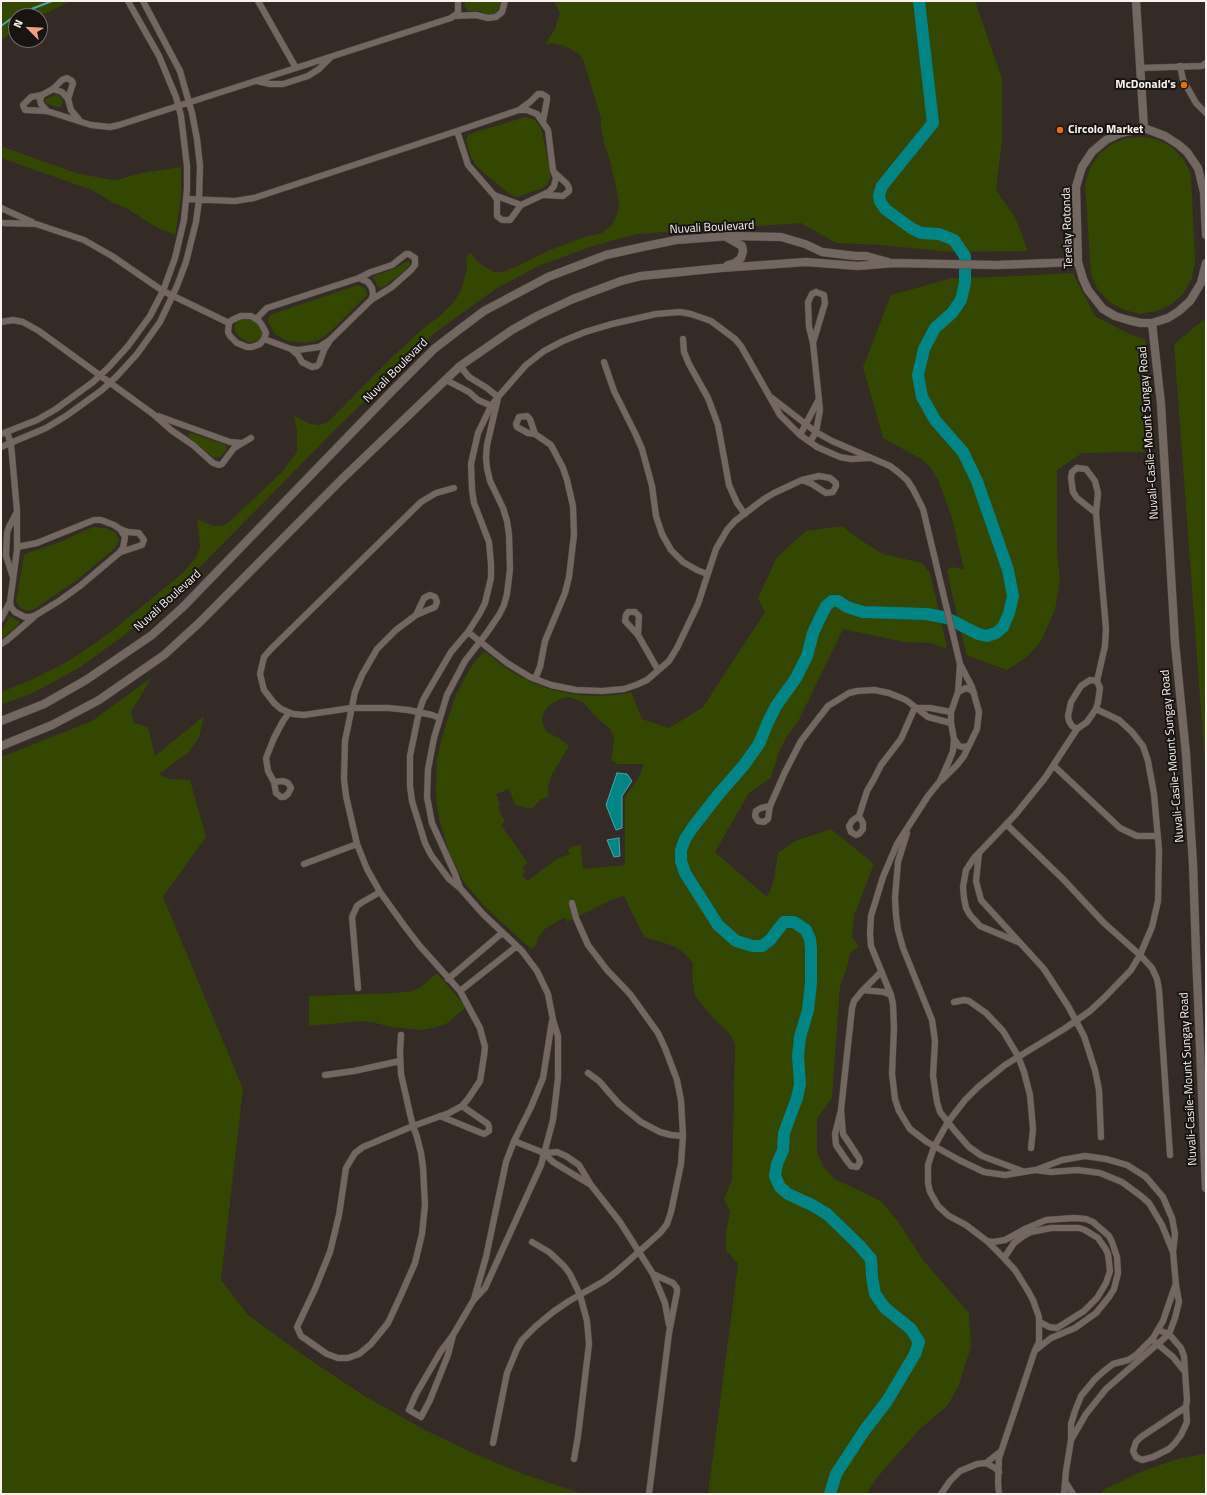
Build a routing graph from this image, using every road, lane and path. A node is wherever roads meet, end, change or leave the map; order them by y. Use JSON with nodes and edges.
{"nodes":[{"id":1,"x":128,"y":1,"type":"edge"},
{"id":2,"x":143,"y":1,"type":"edge"},
{"id":3,"x":258,"y":1,"type":"edge"},
{"id":4,"x":458,"y":1,"type":"edge"},
{"id":5,"x":505,"y":1,"type":"edge"},
{"id":6,"x":1136,"y":1,"type":"edge"},
{"id":7,"x":455,"y":16,"type":"junction"},
{"id":8,"x":331,"y":57,"type":"junction"},
{"id":9,"x":1206,"y":64,"type":"edge"},
{"id":10,"x":1180,"y":66,"type":"junction"},
{"id":11,"x":296,"y":68,"type":"junction"},
{"id":12,"x":1140,"y":68,"type":"junction"},
{"id":13,"x":256,"y":81,"type":"junction"},
{"id":14,"x":53,"y":89,"type":"junction"},
{"id":15,"x":42,"y":95,"type":"junction"},
{"id":16,"x":68,"y":99,"type":"junction"},
{"id":17,"x":190,"y":103,"type":"junction"},
{"id":18,"x":178,"y":106,"type":"junction"},
{"id":19,"x":519,"y":110,"type":"junction"},
{"id":20,"x":47,"y":111,"type":"junction"},
{"id":21,"x":1206,"y":113,"type":"edge"},
{"id":22,"x":80,"y":121,"type":"junction"},
{"id":23,"x":543,"y":123,"type":"junction"},
{"id":24,"x":1144,"y":128,"type":"junction"},
{"id":25,"x":457,"y":132,"type":"junction"},
{"id":26,"x":553,"y":170,"type":"junction"},
{"id":27,"x":1205,"y":192,"type":"edge"},
{"id":28,"x":494,"y":195,"type":"junction"},
{"id":29,"x":541,"y":196,"type":"junction"},
{"id":30,"x":187,"y":199,"type":"junction"},
{"id":31,"x":199,"y":200,"type":"junction"},
{"id":32,"x":521,"y":205,"type":"junction"},
{"id":33,"x":1,"y":208,"type":"edge"},
{"id":34,"x":1,"y":223,"type":"edge"},
{"id":35,"x":36,"y":224,"type":"junction"},
{"id":36,"x":1206,"y":235,"type":"edge"},
{"id":37,"x":726,"y":237,"type":"junction"},
{"id":38,"x":1078,"y":262,"type":"junction"},
{"id":39,"x":1206,"y":263,"type":"edge"},
{"id":40,"x":894,"y":264,"type":"junction"},
{"id":41,"x":721,"y":268,"type":"junction"},
{"id":42,"x":359,"y":278,"type":"junction"},
{"id":43,"x":163,"y":291,"type":"junction"},
{"id":44,"x":173,"y":296,"type":"junction"},
{"id":45,"x":371,"y":300,"type":"junction"},
{"id":46,"x":256,"y":319,"type":"junction"},
{"id":47,"x":1,"y":322,"type":"edge"},
{"id":48,"x":229,"y":323,"type":"junction"},
{"id":49,"x":1152,"y":323,"type":"junction"},
{"id":50,"x":683,"y":338,"type":"dead end"},
{"id":51,"x":264,"y":339,"type":"junction"},
{"id":52,"x":330,"y":340,"type":"junction"},
{"id":53,"x":813,"y":343,"type":"junction"},
{"id":54,"x":291,"y":349,"type":"junction"},
{"id":55,"x":604,"y":362,"type":"dead end"},
{"id":56,"x":460,"y":366,"type":"junction"},
{"id":57,"x":101,"y":375,"type":"junction"},
{"id":58,"x":446,"y":380,"type":"junction"},
{"id":59,"x":110,"y":383,"type":"junction"},
{"id":60,"x":498,"y":396,"type":"junction"},
{"id":61,"x":770,"y":397,"type":"junction"},
{"id":62,"x":819,"y":399,"type":"junction"},
{"id":63,"x":493,"y":407,"type":"junction"},
{"id":64,"x":153,"y":414,"type":"junction"},
{"id":65,"x":806,"y":425,"type":"junction"},
{"id":66,"x":188,"y":428,"type":"junction"},
{"id":67,"x":816,"y":432,"type":"junction"},
{"id":68,"x":4,"y":433,"type":"edge"},
{"id":69,"x":535,"y":434,"type":"dead end"},
{"id":70,"x":800,"y":435,"type":"junction"},
{"id":71,"x":183,"y":437,"type":"junction"},
{"id":72,"x":251,"y":438,"type":"dead end"},
{"id":73,"x":810,"y":442,"type":"junction"},
{"id":74,"x":242,"y":443,"type":"junction"},
{"id":75,"x":11,"y":444,"type":"junction"},
{"id":76,"x":1,"y":447,"type":"edge"},
{"id":77,"x":870,"y":458,"type":"junction"},
{"id":78,"x":802,"y":480,"type":"junction"},
{"id":79,"x":454,"y":488,"type":"dead end"},
{"id":80,"x":17,"y":511,"type":"junction"},
{"id":81,"x":1096,"y":513,"type":"junction"},
{"id":82,"x":745,"y":514,"type":"junction"},
{"id":83,"x":120,"y":529,"type":"junction"},
{"id":84,"x":17,"y":547,"type":"junction"},
{"id":85,"x":119,"y":553,"type":"junction"},
{"id":86,"x":706,"y":574,"type":"junction"},
{"id":87,"x":13,"y":579,"type":"junction"},
{"id":88,"x":10,"y":602,"type":"junction"},
{"id":89,"x":416,"y":615,"type":"dead end"},
{"id":90,"x":36,"y":616,"type":"junction"},
{"id":91,"x":1,"y":618,"type":"edge"},
{"id":92,"x":468,"y":632,"type":"junction"},
{"id":93,"x":638,"y":636,"type":"dead end"},
{"id":94,"x":481,"y":642,"type":"junction"},
{"id":95,"x":1,"y":644,"type":"edge"},
{"id":96,"x":960,"y":664,"type":"junction"},
{"id":97,"x":658,"y":670,"type":"junction"},
{"id":98,"x":535,"y":679,"type":"junction"},
{"id":99,"x":1098,"y":681,"type":"junction"},
{"id":100,"x":958,"y":692,"type":"junction"},
{"id":101,"x":975,"y":694,"type":"junction"},
{"id":102,"x":351,"y":708,"type":"junction"},
{"id":103,"x":917,"y":708,"type":"junction"},
{"id":104,"x":1096,"y":709,"type":"junction"},
{"id":105,"x":418,"y":712,"type":"junction"},
{"id":106,"x":951,"y":712,"type":"junction"},
{"id":107,"x":289,"y":713,"type":"junction"},
{"id":108,"x":440,"y":718,"type":"junction"},
{"id":109,"x":1,"y":721,"type":"edge"},
{"id":110,"x":951,"y":723,"type":"junction"},
{"id":111,"x":1077,"y":729,"type":"junction"},
{"id":112,"x":954,"y":739,"type":"junction"},
{"id":113,"x":1,"y":746,"type":"edge"},
{"id":114,"x":969,"y":746,"type":"junction"},
{"id":115,"x":1054,"y":766,"type":"junction"},
{"id":116,"x":940,"y":781,"type":"junction"},
{"id":117,"x":274,"y":782,"type":"dead end"},
{"id":118,"x":770,"y":806,"type":"dead end"},
{"id":119,"x":859,"y":816,"type":"dead end"},
{"id":120,"x":1007,"y":825,"type":"junction"},
{"id":121,"x":909,"y":826,"type":"junction"},
{"id":122,"x":1158,"y":836,"type":"junction"},
{"id":123,"x":357,"y":844,"type":"junction"},
{"id":124,"x":980,"y":853,"type":"junction"},
{"id":125,"x":304,"y":864,"type":"dead end"},
{"id":126,"x":460,"y":888,"type":"junction"},
{"id":127,"x":380,"y":892,"type":"junction"},
{"id":128,"x":572,"y":903,"type":"dead end"},
{"id":129,"x":502,"y":932,"type":"junction"},
{"id":130,"x":1022,"y":944,"type":"junction"},
{"id":131,"x":517,"y":946,"type":"junction"},
{"id":132,"x":1140,"y":955,"type":"junction"},
{"id":133,"x":881,"y":972,"type":"junction"},
{"id":134,"x":448,"y":979,"type":"junction"},
{"id":135,"x":358,"y":988,"type":"dead end"},
{"id":136,"x":863,"y":990,"type":"junction"},
{"id":137,"x":460,"y":992,"type":"junction"},
{"id":138,"x":891,"y":994,"type":"junction"},
{"id":139,"x":954,"y":1002,"type":"dead end"},
{"id":140,"x":553,"y":1020,"type":"junction"},
{"id":141,"x":1076,"y":1021,"type":"junction"},
{"id":142,"x":401,"y":1035,"type":"dead end"},
{"id":143,"x":1018,"y":1056,"type":"junction"},
{"id":144,"x":400,"y":1062,"type":"junction"},
{"id":145,"x":588,"y":1073,"type":"dead end"},
{"id":146,"x":325,"y":1075,"type":"dead end"},
{"id":147,"x":462,"y":1106,"type":"junction"},
{"id":148,"x":841,"y":1110,"type":"junction"},
{"id":149,"x":440,"y":1116,"type":"junction"},
{"id":150,"x":948,"y":1122,"type":"junction"},
{"id":151,"x":413,"y":1126,"type":"junction"},
{"id":152,"x":683,"y":1136,"type":"junction"},
{"id":153,"x":1101,"y":1137,"type":"dead end"},
{"id":154,"x":514,"y":1141,"type":"junction"},
{"id":155,"x":934,"y":1147,"type":"junction"},
{"id":156,"x":1031,"y":1148,"type":"dead end"},
{"id":157,"x":544,"y":1153,"type":"junction"},
{"id":158,"x":1170,"y":1155,"type":"dead end"},
{"id":159,"x":1035,"y":1170,"type":"junction"},
{"id":160,"x":1022,"y":1171,"type":"junction"},
{"id":161,"x":590,"y":1185,"type":"junction"},
{"id":162,"x":1206,"y":1188,"type":"edge"},
{"id":163,"x":987,"y":1241,"type":"junction"},
{"id":164,"x":532,"y":1242,"type":"dead end"},
{"id":165,"x":638,"y":1252,"type":"junction"},
{"id":166,"x":1173,"y":1252,"type":"junction"},
{"id":167,"x":1004,"y":1258,"type":"junction"},
{"id":168,"x":1110,"y":1264,"type":"junction"},
{"id":169,"x":1119,"y":1264,"type":"junction"},
{"id":170,"x":653,"y":1274,"type":"junction"},
{"id":171,"x":1176,"y":1285,"type":"junction"},
{"id":172,"x":580,"y":1295,"type":"junction"},
{"id":173,"x":474,"y":1301,"type":"junction"},
{"id":174,"x":1040,"y":1322,"type":"junction"},
{"id":175,"x":1158,"y":1330,"type":"junction"},
{"id":176,"x":669,"y":1333,"type":"junction"},
{"id":177,"x":1169,"y":1334,"type":"junction"},
{"id":178,"x":453,"y":1335,"type":"junction"},
{"id":179,"x":1153,"y":1338,"type":"junction"},
{"id":180,"x":1157,"y":1344,"type":"junction"},
{"id":181,"x":1035,"y":1350,"type":"junction"},
{"id":182,"x":1185,"y":1372,"type":"junction"},
{"id":183,"x":1186,"y":1407,"type":"junction"},
{"id":184,"x":1071,"y":1440,"type":"junction"},
{"id":185,"x":493,"y":1443,"type":"dead end"},
{"id":186,"x":1001,"y":1450,"type":"junction"},
{"id":187,"x":574,"y":1459,"type":"dead end"},
{"id":188,"x":986,"y":1463,"type":"junction"},
{"id":189,"x":999,"y":1472,"type":"junction"},
{"id":190,"x":1066,"y":1483,"type":"junction"},
{"id":191,"x":650,"y":1494,"type":"edge"},
{"id":192,"x":941,"y":1494,"type":"edge"},
{"id":193,"x":1000,"y":1494,"type":"edge"},
{"id":194,"x":1064,"y":1494,"type":"edge"},
{"id":195,"x":1073,"y":1494,"type":"edge"}],
"edges":[{"from":1,"to":18,"type":"street"},
{"from":2,"to":17,"type":"street"},
{"from":3,"to":11,"type":"street"},
{"from":4,"to":7,"type":"street"},
{"from":5,"to":7,"type":"street"},
{"from":6,"to":12,"type":"main road"},
{"from":7,"to":8,"type":"street"},
{"from":8,"to":11,"type":"street"},
{"from":8,"to":13,"type":"street"},
{"from":9,"to":10,"type":"street"},
{"from":10,"to":12,"type":"street"},
{"from":10,"to":21,"type":"street"},
{"from":11,"to":13,"type":"street"},
{"from":12,"to":24,"type":"main road"},
{"from":13,"to":17,"type":"street"},
{"from":14,"to":15,"type":"street"},
{"from":14,"to":16,"type":"street"},
{"from":14,"to":16,"type":"street"},
{"from":15,"to":20,"type":"street"},
{"from":15,"to":20,"type":"street"},
{"from":16,"to":22,"type":"street"},
{"from":17,"to":18,"type":"street"},
{"from":17,"to":31,"type":"street"},
{"from":18,"to":22,"type":"street"},
{"from":18,"to":30,"type":"street"},
{"from":19,"to":23,"type":"street"},
{"from":19,"to":23,"type":"street"},
{"from":19,"to":25,"type":"street"},
{"from":20,"to":22,"type":"street"},
{"from":23,"to":26,"type":"street"},
{"from":24,"to":27,"type":"main road"},
{"from":24,"to":38,"type":"main road","name":"Terelay Rotonda"},
{"from":25,"to":28,"type":"street"},
{"from":25,"to":31,"type":"street"},
{"from":26,"to":29,"type":"street"},
{"from":26,"to":29,"type":"street"},
{"from":27,"to":36,"type":"main road"},
{"from":28,"to":32,"type":"street"},
{"from":28,"to":32,"type":"street"},
{"from":29,"to":32,"type":"street"},
{"from":30,"to":31,"type":"street"},
{"from":30,"to":43,"type":"street"},
{"from":31,"to":44,"type":"street"},
{"from":33,"to":35,"type":"street"},
{"from":34,"to":35,"type":"street"},
{"from":35,"to":43,"type":"street"},
{"from":37,"to":40,"type":"main road","name":"Nuvali Boulevard"},
{"from":37,"to":41,"type":"main road"},
{"from":37,"to":109,"type":"main road","name":"Nuvali Boulevard"},
{"from":38,"to":40,"type":"main road","name":"Nuvali Boulevard"},
{"from":38,"to":49,"type":"main road","name":"Terelay Rotonda"},
{"from":39,"to":49,"type":"main road","name":"Terelay Rotonda"},
{"from":40,"to":41,"type":"main road","name":"Nuvali Boulevard"},
{"from":41,"to":56,"type":"main road","name":"Nuvali Boulevard"},
{"from":42,"to":45,"type":"street"},
{"from":42,"to":45,"type":"street"},
{"from":42,"to":46,"type":"street"},
{"from":43,"to":44,"type":"street"},
{"from":43,"to":57,"type":"street"},
{"from":44,"to":48,"type":"street"},
{"from":44,"to":59,"type":"street"},
{"from":45,"to":52,"type":"street"},
{"from":46,"to":48,"type":"street"},
{"from":46,"to":51,"type":"street"},
{"from":47,"to":57,"type":"street"},
{"from":48,"to":51,"type":"street"},
{"from":49,"to":162,"type":"main road","name":"Nuvali-Casile-Mount Sungay Road"},
{"from":50,"to":82,"type":"street"},
{"from":51,"to":54,"type":"street"},
{"from":52,"to":54,"type":"street"},
{"from":52,"to":54,"type":"street"},
{"from":53,"to":53,"type":"street"},
{"from":53,"to":62,"type":"street"},
{"from":55,"to":86,"type":"street"},
{"from":56,"to":58,"type":"main road","name":"Nuvali Boulevard"},
{"from":56,"to":60,"type":"street"},
{"from":57,"to":59,"type":"street"},
{"from":57,"to":68,"type":"street"},
{"from":58,"to":63,"type":"street"},
{"from":58,"to":113,"type":"main road","name":"Nuvali Boulevard"},
{"from":59,"to":64,"type":"street"},
{"from":59,"to":75,"type":"street"},
{"from":60,"to":61,"type":"street"},
{"from":60,"to":63,"type":"street"},
{"from":61,"to":65,"type":"street"},
{"from":61,"to":70,"type":"street"},
{"from":62,"to":65,"type":"street"},
{"from":62,"to":67,"type":"street"},
{"from":63,"to":92,"type":"street"},
{"from":63,"to":94,"type":"street"},
{"from":64,"to":66,"type":"street"},
{"from":64,"to":71,"type":"street"},
{"from":65,"to":67,"type":"street"},
{"from":65,"to":70,"type":"street"},
{"from":66,"to":71,"type":"street"},
{"from":66,"to":74,"type":"street"},
{"from":67,"to":73,"type":"street"},
{"from":67,"to":77,"type":"street"},
{"from":68,"to":75,"type":"street"},
{"from":69,"to":98,"type":"street"},
{"from":70,"to":73,"type":"street"},
{"from":71,"to":74,"type":"street"},
{"from":72,"to":74,"type":"street"},
{"from":73,"to":77,"type":"street"},
{"from":75,"to":76,"type":"street"},
{"from":75,"to":80,"type":"street"},
{"from":77,"to":96,"type":"street"},
{"from":78,"to":78,"type":"street"},
{"from":78,"to":82,"type":"street"},
{"from":79,"to":107,"type":"street"},
{"from":80,"to":84,"type":"street"},
{"from":80,"to":87,"type":"street"},
{"from":81,"to":81,"type":"street"},
{"from":81,"to":99,"type":"street"},
{"from":82,"to":86,"type":"street"},
{"from":83,"to":84,"type":"street"},
{"from":83,"to":85,"type":"street"},
{"from":83,"to":85,"type":"street"},
{"from":84,"to":87,"type":"street"},
{"from":85,"to":90,"type":"street"},
{"from":86,"to":97,"type":"street"},
{"from":87,"to":88,"type":"street"},
{"from":88,"to":90,"type":"street"},
{"from":88,"to":91,"type":"street"},
{"from":89,"to":102,"type":"street"},
{"from":90,"to":95,"type":"street"},
{"from":92,"to":94,"type":"street"},
{"from":92,"to":105,"type":"street"},
{"from":93,"to":97,"type":"street"},
{"from":94,"to":98,"type":"street"},
{"from":94,"to":108,"type":"street"},
{"from":96,"to":100,"type":"street"},
{"from":96,"to":101,"type":"street"},
{"from":97,"to":98,"type":"street"},
{"from":99,"to":104,"type":"street"},
{"from":99,"to":111,"type":"street"},
{"from":100,"to":101,"type":"street"},
{"from":100,"to":106,"type":"street"},
{"from":101,"to":114,"type":"street"},
{"from":102,"to":105,"type":"street"},
{"from":102,"to":107,"type":"street"},
{"from":102,"to":123,"type":"street"},
{"from":103,"to":106,"type":"street"},
{"from":103,"to":110,"type":"street"},
{"from":103,"to":118,"type":"street"},
{"from":103,"to":119,"type":"street"},
{"from":104,"to":111,"type":"street"},
{"from":104,"to":122,"type":"street"},
{"from":105,"to":108,"type":"street"},
{"from":105,"to":126,"type":"street"},
{"from":106,"to":110,"type":"street"},
{"from":107,"to":117,"type":"street"},
{"from":108,"to":126,"type":"street"},
{"from":110,"to":112,"type":"street"},
{"from":111,"to":115,"type":"street"},
{"from":112,"to":114,"type":"street"},
{"from":112,"to":116,"type":"street"},
{"from":114,"to":116,"type":"street"},
{"from":115,"to":120,"type":"street"},
{"from":115,"to":122,"type":"street"},
{"from":116,"to":121,"type":"street"},
{"from":120,"to":124,"type":"street"},
{"from":120,"to":132,"type":"street"},
{"from":121,"to":133,"type":"street"},
{"from":121,"to":150,"type":"street"},
{"from":122,"to":132,"type":"street"},
{"from":123,"to":125,"type":"street"},
{"from":123,"to":127,"type":"street"},
{"from":124,"to":130,"type":"street"},
{"from":124,"to":130,"type":"street"},
{"from":126,"to":129,"type":"street"},
{"from":127,"to":134,"type":"street"},
{"from":127,"to":135,"type":"street"},
{"from":128,"to":152,"type":"street"},
{"from":129,"to":131,"type":"street"},
{"from":129,"to":134,"type":"street"},
{"from":130,"to":141,"type":"street"},
{"from":131,"to":137,"type":"street"},
{"from":131,"to":140,"type":"street"},
{"from":132,"to":141,"type":"street"},
{"from":132,"to":158,"type":"street"},
{"from":133,"to":136,"type":"street"},
{"from":133,"to":138,"type":"street"},
{"from":134,"to":137,"type":"street"},
{"from":136,"to":138,"type":"street"},
{"from":136,"to":148,"type":"street"},
{"from":137,"to":147,"type":"street"},
{"from":138,"to":155,"type":"street"},
{"from":139,"to":143,"type":"street"},
{"from":140,"to":154,"type":"street"},
{"from":140,"to":157,"type":"street"},
{"from":141,"to":143,"type":"street"},
{"from":141,"to":153,"type":"street"},
{"from":142,"to":144,"type":"street"},
{"from":143,"to":150,"type":"street"},
{"from":143,"to":156,"type":"street"},
{"from":144,"to":146,"type":"street"},
{"from":144,"to":151,"type":"street"},
{"from":145,"to":152,"type":"street"},
{"from":147,"to":149,"type":"street"},
{"from":147,"to":149,"type":"street"},
{"from":148,"to":148,"type":"street"},
{"from":149,"to":151,"type":"street"},
{"from":150,"to":155,"type":"street"},
{"from":150,"to":160,"type":"street"},
{"from":151,"to":151,"type":"street"},
{"from":152,"to":165,"type":"street"},
{"from":154,"to":157,"type":"street"},
{"from":154,"to":173,"type":"street"},
{"from":155,"to":160,"type":"street"},
{"from":155,"to":163,"type":"street"},
{"from":157,"to":161,"type":"street"},
{"from":157,"to":161,"type":"street"},
{"from":157,"to":173,"type":"street"},
{"from":159,"to":160,"type":"street"},
{"from":159,"to":166,"type":"street"},
{"from":159,"to":166,"type":"street"},
{"from":161,"to":165,"type":"street"},
{"from":163,"to":167,"type":"street"},
{"from":163,"to":169,"type":"street"},
{"from":164,"to":172,"type":"street"},
{"from":165,"to":170,"type":"street"},
{"from":165,"to":172,"type":"street"},
{"from":166,"to":171,"type":"street"},
{"from":167,"to":168,"type":"street"},
{"from":167,"to":174,"type":"street"},
{"from":168,"to":169,"type":"street"},
{"from":168,"to":174,"type":"street"},
{"from":169,"to":181,"type":"street"},
{"from":170,"to":176,"type":"street"},
{"from":170,"to":176,"type":"street"},
{"from":171,"to":175,"type":"street"},
{"from":171,"to":177,"type":"street"},
{"from":172,"to":185,"type":"street"},
{"from":172,"to":187,"type":"street"},
{"from":173,"to":178,"type":"street"},
{"from":174,"to":181,"type":"street"},
{"from":175,"to":177,"type":"street"},
{"from":175,"to":179,"type":"street"},
{"from":176,"to":191,"type":"street"},
{"from":177,"to":180,"type":"street"},
{"from":177,"to":182,"type":"street"},
{"from":178,"to":178,"type":"street"},
{"from":179,"to":180,"type":"street"},
{"from":179,"to":184,"type":"street"},
{"from":180,"to":182,"type":"street"},
{"from":180,"to":184,"type":"street"},
{"from":181,"to":186,"type":"street"},
{"from":182,"to":183,"type":"street"},
{"from":183,"to":183,"type":"street"},
{"from":184,"to":190,"type":"street"},
{"from":186,"to":188,"type":"street"},
{"from":186,"to":189,"type":"street"},
{"from":188,"to":189,"type":"street"},
{"from":188,"to":192,"type":"street"},
{"from":189,"to":193,"type":"street"},
{"from":190,"to":194,"type":"street"},
{"from":190,"to":195,"type":"street"}]}
